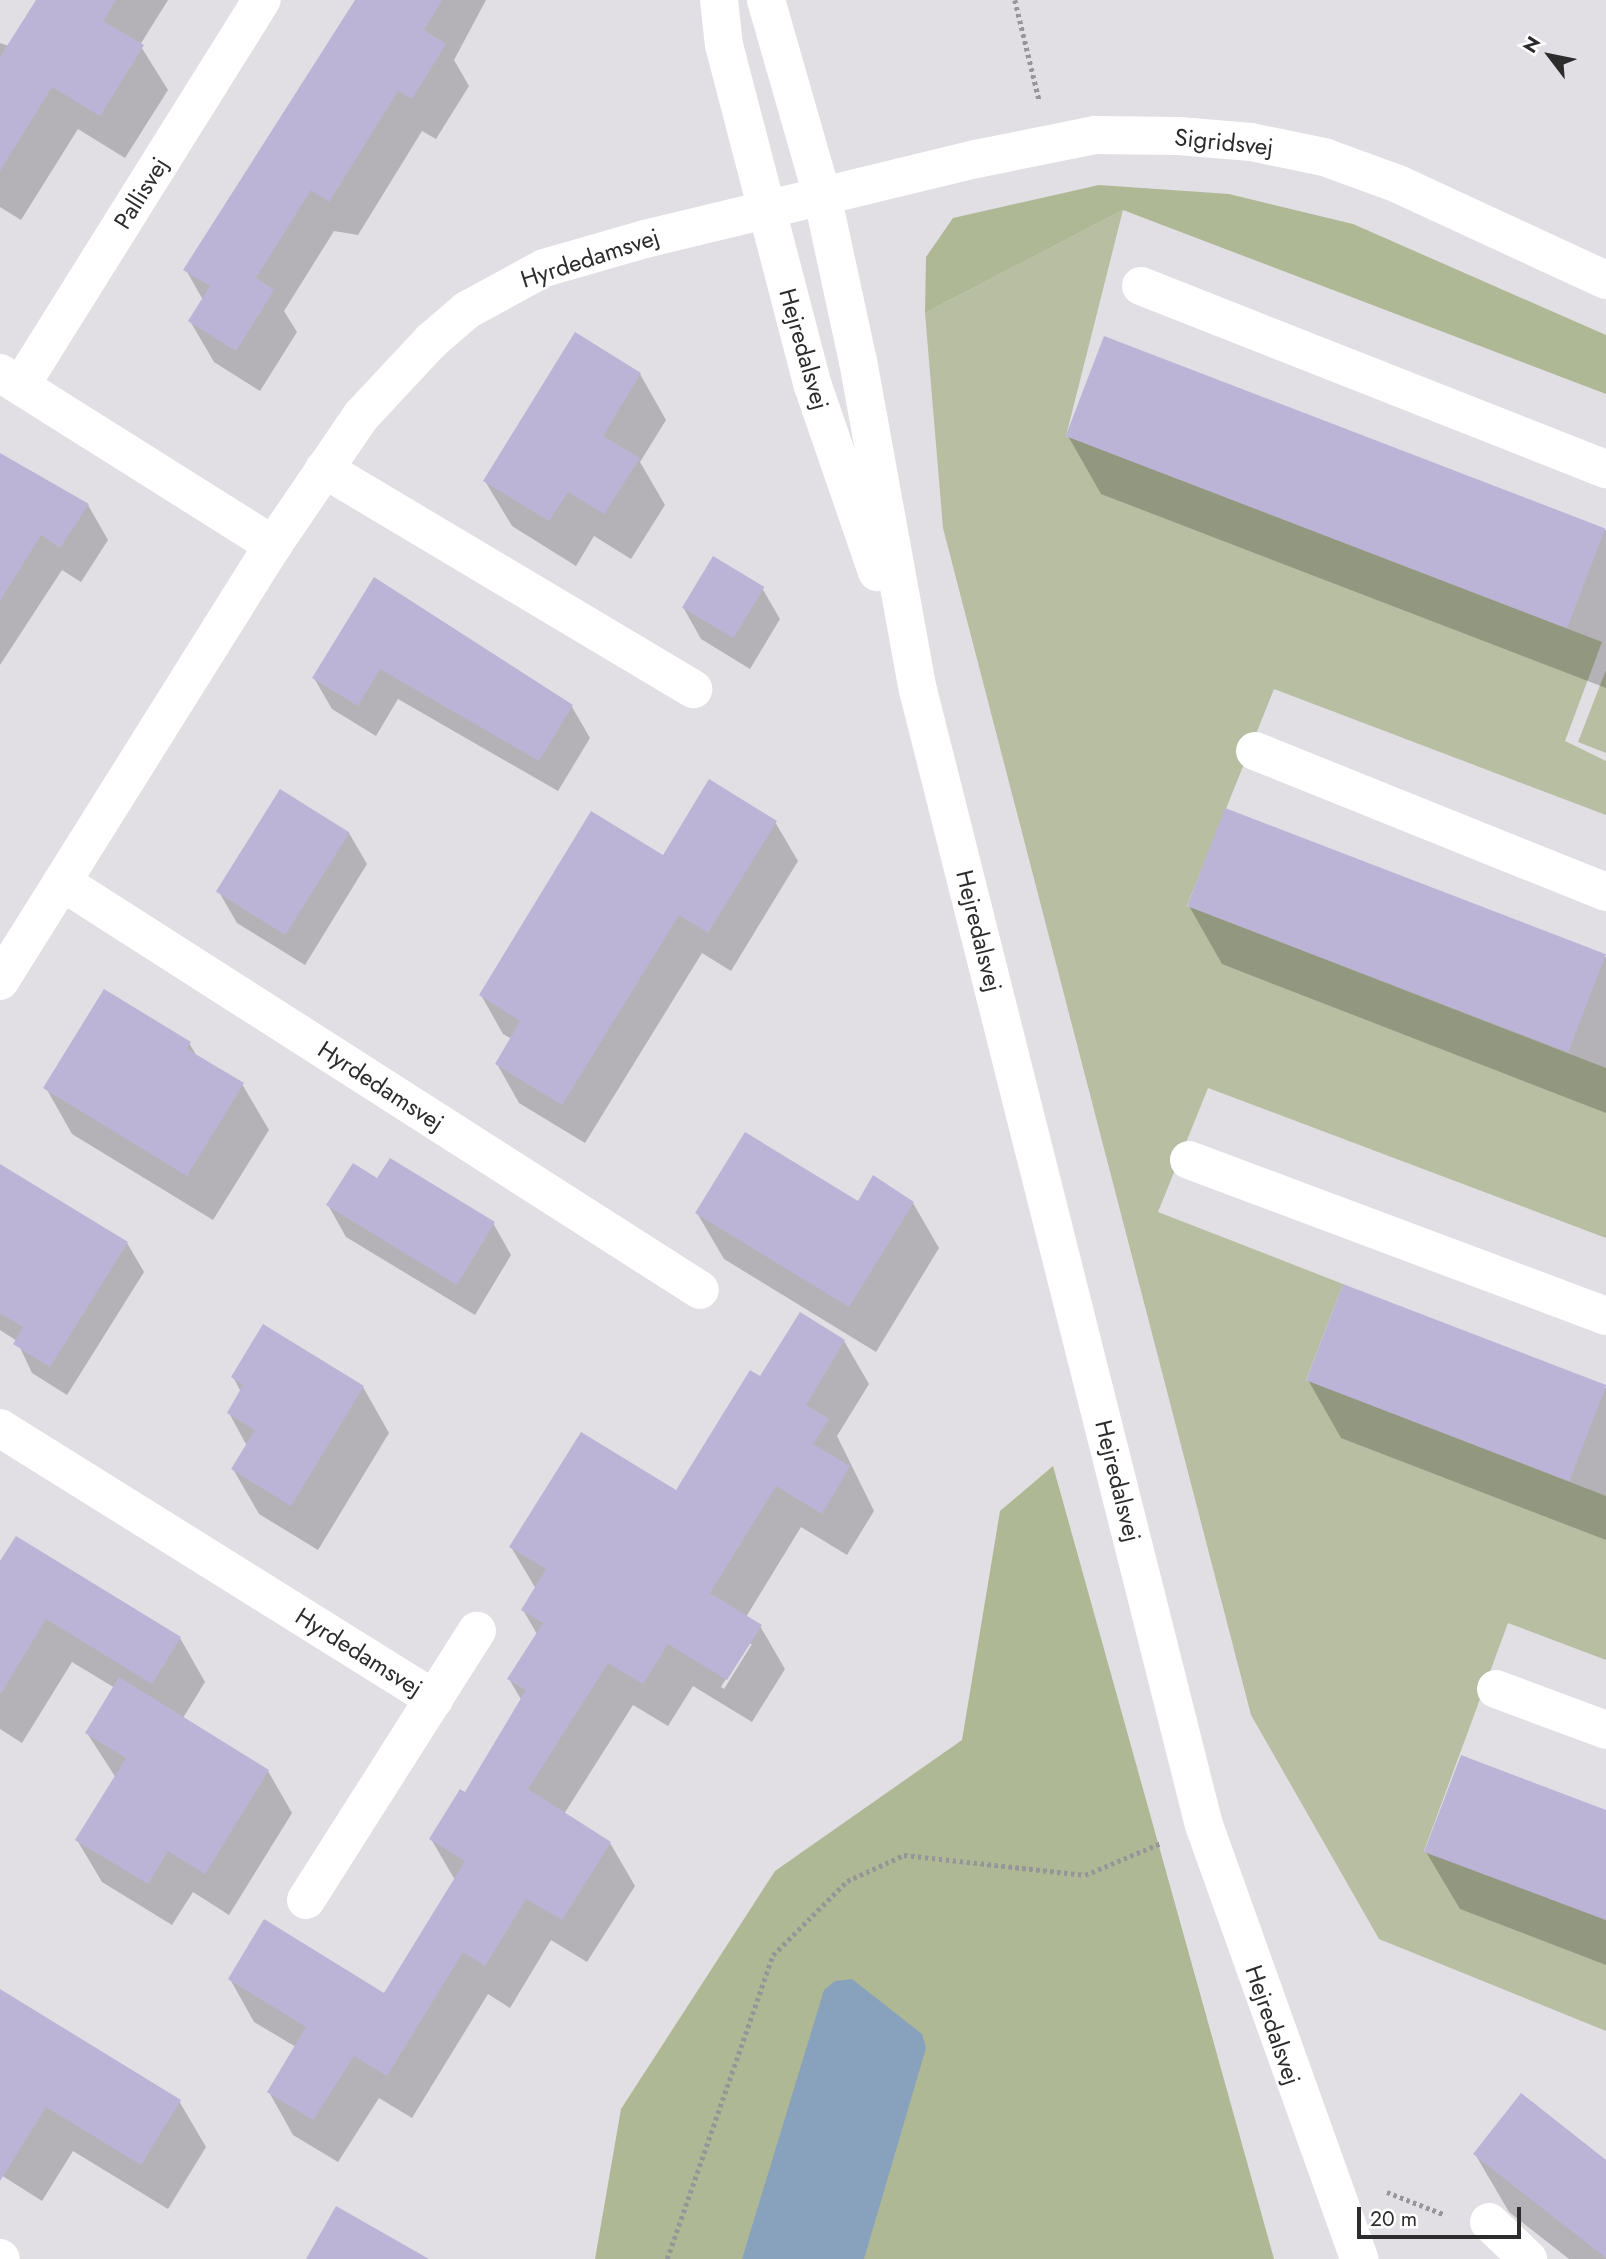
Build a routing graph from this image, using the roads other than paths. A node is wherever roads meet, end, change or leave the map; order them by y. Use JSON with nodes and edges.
{"nodes":[{"id":1,"x":262,"y":0,"type":"edge"},
{"id":2,"x":719,"y":0,"type":"edge"},
{"id":3,"x":766,"y":0,"type":"edge"},
{"id":4,"x":822,"y":195,"type":"junction"},
{"id":5,"x":765,"y":209,"type":"junction"},
{"id":6,"x":1606,"y":280,"type":"edge"},
{"id":7,"x":1141,"y":286,"type":"dead end"},
{"id":8,"x":10,"y":379,"type":"edge"},
{"id":9,"x":324,"y":469,"type":"junction"},
{"id":10,"x":1606,"y":469,"type":"edge"},
{"id":11,"x":273,"y":545,"type":"junction"},
{"id":12,"x":693,"y":689,"type":"dead end"},
{"id":13,"x":918,"y":690,"type":"junction"},
{"id":14,"x":1255,"y":751,"type":"dead end"},
{"id":15,"x":62,"y":882,"type":"junction"},
{"id":16,"x":1606,"y":892,"type":"edge"},
{"id":17,"x":0,"y":981,"type":"edge"},
{"id":18,"x":1189,"y":1160,"type":"dead end"},
{"id":19,"x":700,"y":1290,"type":"dead end"},
{"id":20,"x":1606,"y":1316,"type":"edge"},
{"id":21,"x":0,"y":1428,"type":"edge"},
{"id":22,"x":477,"y":1631,"type":"dead end"},
{"id":23,"x":1496,"y":1689,"type":"dead end"},
{"id":24,"x":434,"y":1699,"type":"junction"},
{"id":25,"x":1606,"y":1730,"type":"edge"},
{"id":26,"x":306,"y":1900,"type":"dead end"},
{"id":27,"x":1489,"y":2222,"type":"road end"},
{"id":28,"x":1359,"y":2259,"type":"edge"},
{"id":29,"x":1528,"y":2259,"type":"edge"}],
"edges":[{"from":1,"to":8,"type":"street","name":"Pallisvej"},
{"from":2,"to":5,"type":"street","name":"Hejredalsvej"},
{"from":3,"to":4,"type":"street","name":"Hejredalsvej"},
{"from":4,"to":5,"type":"street","name":"Hyrdedamsvej"},
{"from":4,"to":6,"type":"street","name":"Sigridsvej"},
{"from":4,"to":13,"type":"street","name":"Hejredalsvej"},
{"from":5,"to":9,"type":"street","name":"Hyrdedamsvej"},
{"from":5,"to":13,"type":"street","name":"Hejredalsvej"},
{"from":7,"to":10,"type":"street"},
{"from":8,"to":11,"type":"street","name":"Pallisvej"},
{"from":9,"to":11,"type":"street","name":"Hyrdedamsvej"},
{"from":9,"to":12,"type":"street"},
{"from":11,"to":15,"type":"street","name":"Hyrdedamsvej"},
{"from":13,"to":28,"type":"street","name":"Hejredalsvej"},
{"from":14,"to":16,"type":"street"},
{"from":15,"to":17,"type":"street","name":"Hyrdedamsvej"},
{"from":15,"to":19,"type":"street","name":"Hyrdedamsvej"},
{"from":18,"to":20,"type":"street"},
{"from":21,"to":24,"type":"street","name":"Hyrdedamsvej"},
{"from":22,"to":24,"type":"street","name":"Hyrdedamsvej"},
{"from":23,"to":25,"type":"street"},
{"from":24,"to":26,"type":"street","name":"Hyrdedamsvej"},
{"from":27,"to":29,"type":"street"}]}
